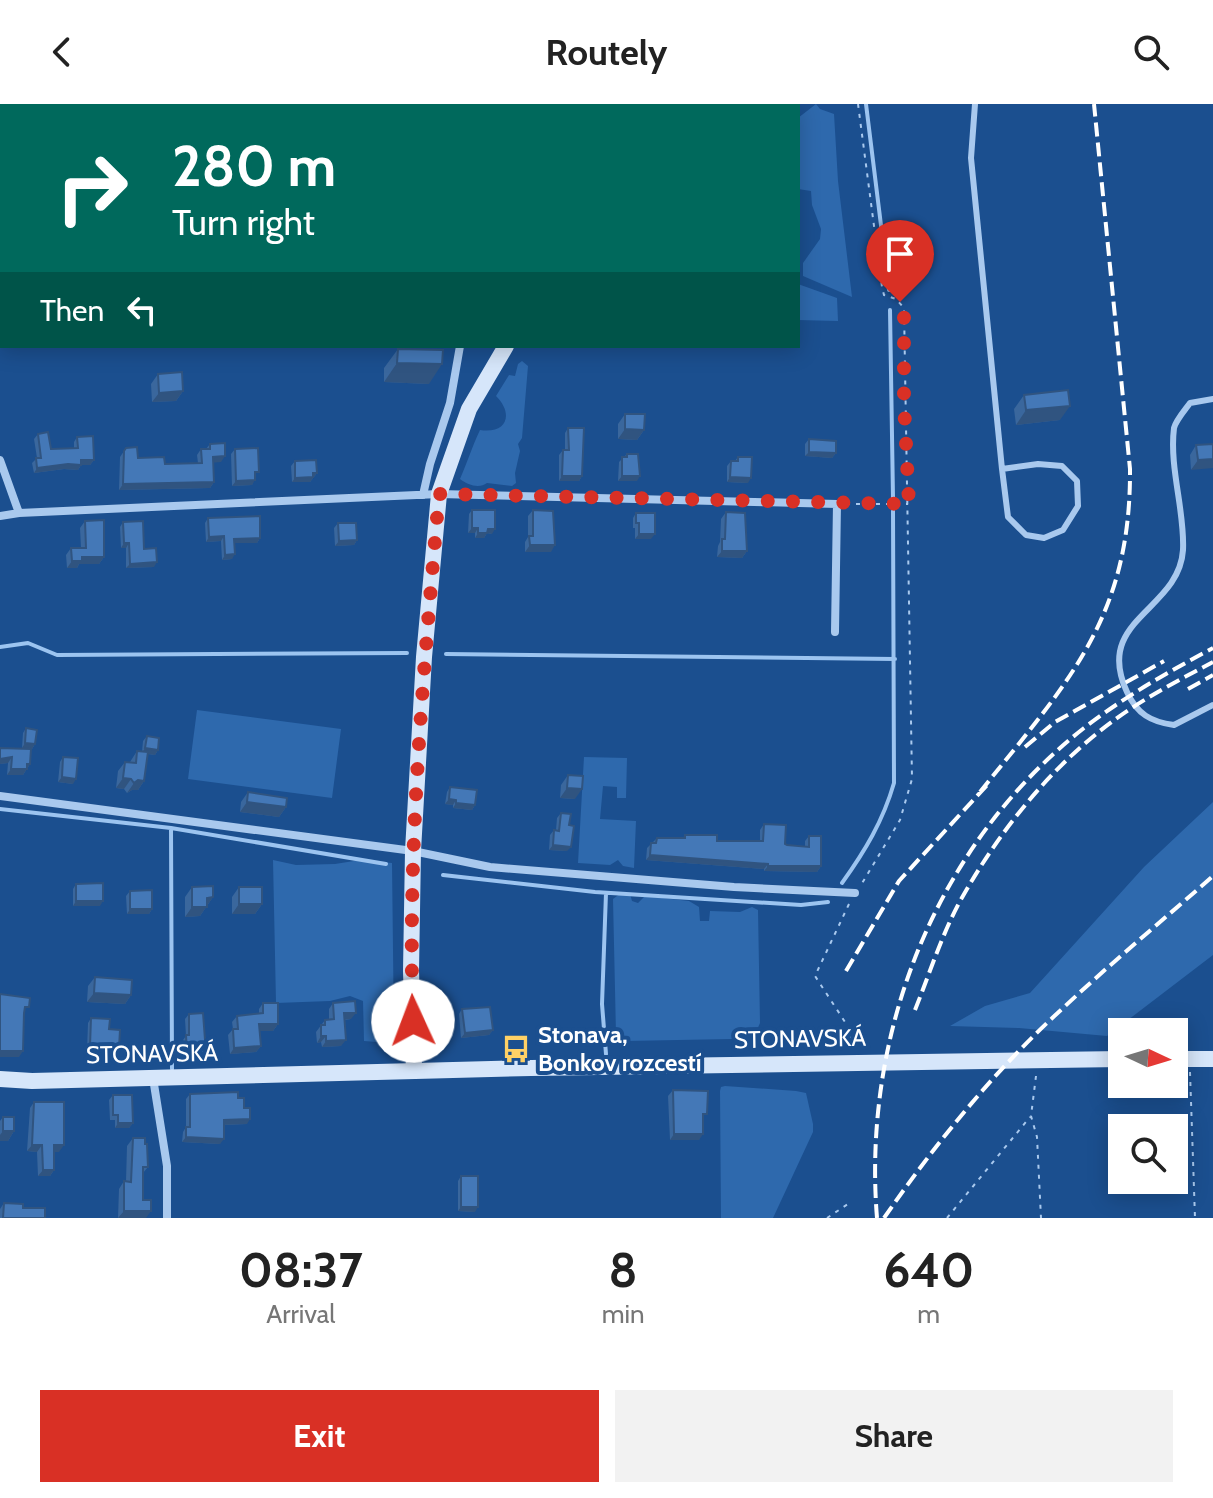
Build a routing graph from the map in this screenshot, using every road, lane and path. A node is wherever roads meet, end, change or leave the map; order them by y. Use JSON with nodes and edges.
{"nodes":[{"id":1,"x":858,"y":104,"type":"edge"},
{"id":2,"x":975,"y":104,"type":"edge"},
{"id":3,"x":460,"y":348,"type":"edge"},
{"id":4,"x":505,"y":348,"type":"edge"},
{"id":5,"x":1213,"y":399,"type":"edge"},
{"id":6,"x":0,"y":460,"type":"edge"},
{"id":7,"x":1002,"y":469,"type":"junction"},
{"id":8,"x":431,"y":495,"type":"junction"},
{"id":9,"x":837,"y":504,"type":"junction"},
{"id":10,"x":909,"y":504,"type":"junction"},
{"id":11,"x":19,"y":513,"type":"junction"},
{"id":12,"x":0,"y":516,"type":"edge"},
{"id":13,"x":835,"y":632,"type":"dead end"},
{"id":14,"x":1213,"y":705,"type":"edge"},
{"id":15,"x":0,"y":796,"type":"edge"},
{"id":16,"x":413,"y":851,"type":"junction"},
{"id":17,"x":855,"y":893,"type":"junction"},
{"id":18,"x":1039,"y":1059,"type":"junction"},
{"id":19,"x":1108,"y":1059,"type":"edge"},
{"id":20,"x":1188,"y":1059,"type":"edge"},
{"id":21,"x":1213,"y":1059,"type":"edge"},
{"id":22,"x":857,"y":1062,"type":"junction"},
{"id":23,"x":414,"y":1071,"type":"junction"},
{"id":24,"x":153,"y":1078,"type":"junction"},
{"id":25,"x":0,"y":1079,"type":"edge"},
{"id":26,"x":1185,"y":1098,"type":"edge"},
{"id":27,"x":1031,"y":1116,"type":"junction"},
{"id":28,"x":848,"y":1204,"type":"dead end"},
{"id":29,"x":167,"y":1218,"type":"edge"},
{"id":30,"x":827,"y":1218,"type":"edge"},
{"id":31,"x":947,"y":1218,"type":"edge"},
{"id":32,"x":1041,"y":1218,"type":"edge"},
{"id":33,"x":1195,"y":1218,"type":"edge"}],
"edges":[{"from":1,"to":10,"type":"path"},
{"from":2,"to":7,"type":"lane"},
{"from":3,"to":8,"type":"street"},
{"from":4,"to":8,"type":"street"},
{"from":5,"to":14,"type":"lane"},
{"from":6,"to":11,"type":"street"},
{"from":7,"to":7,"type":"lane"},
{"from":8,"to":9,"type":"street"},
{"from":8,"to":11,"type":"street"},
{"from":8,"to":16,"type":"street"},
{"from":9,"to":10,"type":"path"},
{"from":9,"to":13,"type":"street"},
{"from":10,"to":17,"type":"path"},
{"from":11,"to":12,"type":"street"},
{"from":15,"to":16,"type":"street"},
{"from":16,"to":17,"type":"street"},
{"from":16,"to":23,"type":"street"},
{"from":17,"to":22,"type":"path"},
{"from":18,"to":19,"type":"street","name":"STONAVSKÁ"},
{"from":18,"to":22,"type":"street","name":"STONAVSKÁ"},
{"from":18,"to":27,"type":"path"},
{"from":20,"to":21,"type":"street"},
{"from":22,"to":23,"type":"street","name":"STONAVSKÁ"},
{"from":23,"to":24,"type":"street","name":"STONAVSKÁ"},
{"from":24,"to":25,"type":"street","name":"STONAVSKÁ"},
{"from":24,"to":29,"type":"street"},
{"from":26,"to":33,"type":"path"},
{"from":27,"to":31,"type":"path"},
{"from":27,"to":32,"type":"path"},
{"from":28,"to":30,"type":"path"}]}
